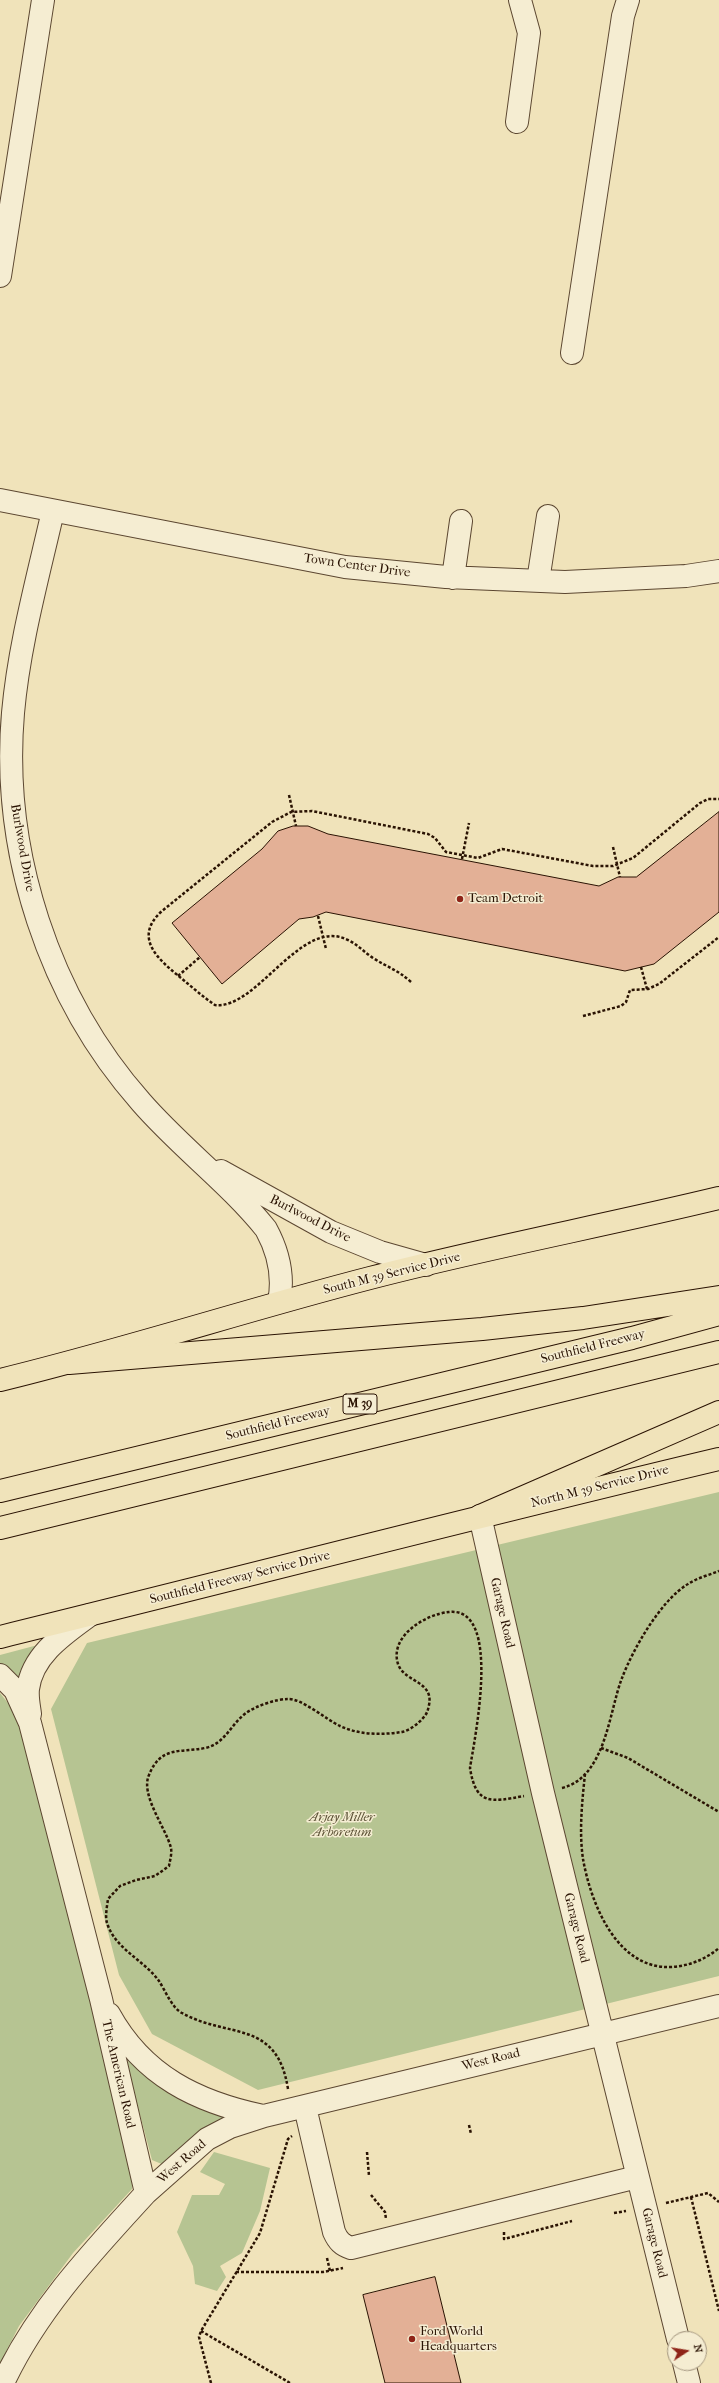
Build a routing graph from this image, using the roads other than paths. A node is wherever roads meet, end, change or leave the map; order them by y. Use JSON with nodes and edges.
{"nodes":[{"id":1,"x":43,"y":0,"type":"edge"},
{"id":2,"x":520,"y":0,"type":"edge"},
{"id":3,"x":628,"y":0,"type":"edge"},
{"id":4,"x":517,"y":122,"type":"dead end"},
{"id":5,"x":0,"y":276,"type":"edge"},
{"id":6,"x":572,"y":352,"type":"dead end"},
{"id":7,"x":0,"y":500,"type":"edge"},
{"id":8,"x":53,"y":511,"type":"junction"},
{"id":9,"x":548,"y":516,"type":"dead end"},
{"id":10,"x":461,"y":521,"type":"dead end"},
{"id":11,"x":719,"y":571,"type":"edge"},
{"id":12,"x":453,"y":578,"type":"junction"},
{"id":13,"x":538,"y":581,"type":"junction"},
{"id":14,"x":199,"y":1159,"type":"junction"},
{"id":15,"x":719,"y":1198,"type":"edge"},
{"id":16,"x":426,"y":1265,"type":"junction"},
{"id":17,"x":719,"y":1297,"type":"edge"},
{"id":18,"x":279,"y":1302,"type":"junction"},
{"id":19,"x":719,"y":1314,"type":"edge"},
{"id":20,"x":719,"y":1352,"type":"edge"},
{"id":21,"x":69,"y":1363,"type":"junction"},
{"id":22,"x":0,"y":1380,"type":"edge"},
{"id":23,"x":719,"y":1412,"type":"edge"},
{"id":24,"x":719,"y":1459,"type":"edge"},
{"id":25,"x":0,"y":1491,"type":"edge"},
{"id":26,"x":480,"y":1516,"type":"junction"},
{"id":27,"x":0,"y":1528,"type":"edge"},
{"id":28,"x":90,"y":1615,"type":"junction"},
{"id":29,"x":0,"y":1637,"type":"edge"},
{"id":30,"x":0,"y":1675,"type":"edge"},
{"id":31,"x":30,"y":1723,"type":"junction"},
{"id":32,"x":101,"y":1999,"type":"junction"},
{"id":33,"x":719,"y":2006,"type":"edge"},
{"id":34,"x":602,"y":2033,"type":"junction"},
{"id":35,"x":297,"y":2100,"type":"junction"},
{"id":36,"x":264,"y":2116,"type":"junction"},
{"id":37,"x":637,"y":2177,"type":"junction"},
{"id":38,"x":146,"y":2194,"type":"junction"},
{"id":39,"x":676,"y":2331,"type":"edge"},
{"id":40,"x":686,"y":2371,"type":"edge"},
{"id":41,"x":3,"y":2383,"type":"edge"},
{"id":42,"x":689,"y":2383,"type":"edge"}],
"edges":[{"from":1,"to":5,"type":"street"},
{"from":2,"to":4,"type":"street"},
{"from":3,"to":6,"type":"street"},
{"from":7,"to":8,"type":"street","name":"Town Center Drive"},
{"from":8,"to":12,"type":"street","name":"Town Center Drive"},
{"from":8,"to":14,"type":"street","name":"Burlwood Drive"},
{"from":9,"to":13,"type":"street"},
{"from":10,"to":12,"type":"street"},
{"from":11,"to":13,"type":"street","name":"Town Center Drive"},
{"from":12,"to":13,"type":"street","name":"Town Center Drive"},
{"from":14,"to":16,"type":"street","name":"Burlwood Drive"},
{"from":14,"to":18,"type":"street","name":"Burlwood Drive"},
{"from":15,"to":16,"type":"main road","name":"South M 39 Service Drive"},
{"from":16,"to":18,"type":"main road","name":"South M 39 Service Drive"},
{"from":17,"to":21,"type":"main road"},
{"from":18,"to":21,"type":"main road","name":"South M 39 Service Drive"},
{"from":19,"to":25,"type":"main road","name":"Southfield Freeway","number":"M 39"},
{"from":20,"to":27,"type":"main road"},
{"from":21,"to":22,"type":"main road"},
{"from":23,"to":26,"type":"main road"},
{"from":24,"to":26,"type":"main road","name":"North M 39 Service Drive"},
{"from":26,"to":28,"type":"main road","name":"Southfield Freeway Service Drive"},
{"from":26,"to":34,"type":"street","name":"Garage Road"},
{"from":28,"to":29,"type":"main road","name":"Southfield Freeway Service Drive"},
{"from":28,"to":31,"type":"street","name":"The American Road"},
{"from":30,"to":31,"type":"street","name":"The American Road"},
{"from":31,"to":32,"type":"street","name":"The American Road"},
{"from":32,"to":36,"type":"street","name":"West Road"},
{"from":32,"to":38,"type":"street","name":"The American Road"},
{"from":33,"to":34,"type":"street","name":"West Road"},
{"from":34,"to":35,"type":"street","name":"West Road"},
{"from":34,"to":37,"type":"street","name":"Garage Road"},
{"from":35,"to":36,"type":"street","name":"West Road"},
{"from":35,"to":37,"type":"street"},
{"from":36,"to":38,"type":"street","name":"West Road"},
{"from":37,"to":39,"type":"street","name":"Garage Road"},
{"from":38,"to":41,"type":"street"},
{"from":40,"to":42,"type":"street"}]}
